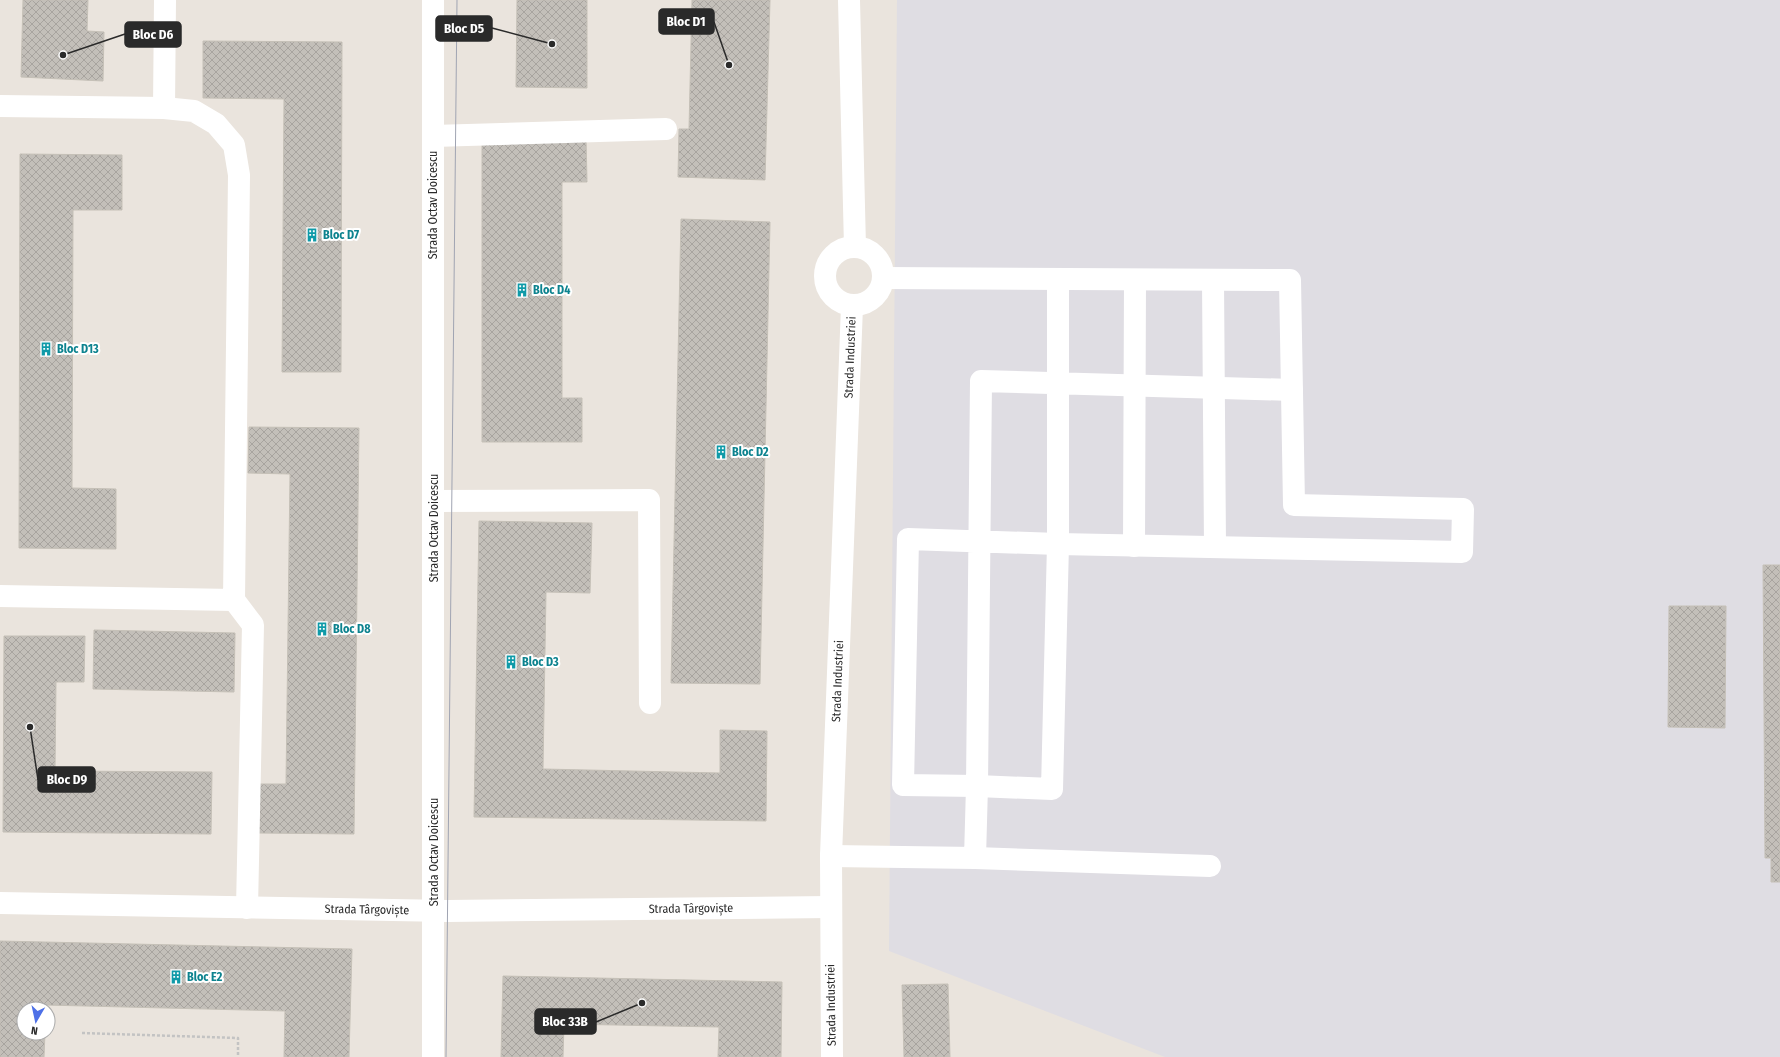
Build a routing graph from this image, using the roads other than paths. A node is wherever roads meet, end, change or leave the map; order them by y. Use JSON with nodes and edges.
{"nodes":[{"id":1,"x":165,"y":0,"type":"edge"},
{"id":2,"x":433,"y":0,"type":"edge"},
{"id":3,"x":849,"y":0,"type":"edge"},
{"id":4,"x":0,"y":106,"type":"edge"},
{"id":5,"x":164,"y":108,"type":"junction"},
{"id":6,"x":666,"y":129,"type":"dead end"},
{"id":7,"x":433,"y":136,"type":"junction"},
{"id":8,"x":855,"y":246,"type":"junction"},
{"id":9,"x":884,"y":278,"type":"junction"},
{"id":10,"x":1058,"y":279,"type":"junction"},
{"id":11,"x":1135,"y":280,"type":"junction"},
{"id":12,"x":1213,"y":280,"type":"junction"},
{"id":13,"x":852,"y":306,"type":"junction"},
{"id":14,"x":1058,"y":384,"type":"junction"},
{"id":15,"x":1135,"y":386,"type":"junction"},
{"id":16,"x":1213,"y":388,"type":"junction"},
{"id":17,"x":1292,"y":390,"type":"junction"},
{"id":18,"x":434,"y":501,"type":"junction"},
{"id":19,"x":979,"y":542,"type":"junction"},
{"id":20,"x":1058,"y":544,"type":"junction"},
{"id":21,"x":1134,"y":546,"type":"junction"},
{"id":22,"x":1215,"y":547,"type":"junction"},
{"id":23,"x":0,"y":596,"type":"edge"},
{"id":24,"x":234,"y":600,"type":"junction"},
{"id":25,"x":650,"y":703,"type":"dead end"},
{"id":26,"x":977,"y":786,"type":"junction"},
{"id":27,"x":831,"y":856,"type":"junction"},
{"id":28,"x":975,"y":858,"type":"junction"},
{"id":29,"x":1210,"y":866,"type":"dead end"},
{"id":30,"x":0,"y":903,"type":"edge"},
{"id":31,"x":830,"y":907,"type":"junction"},
{"id":32,"x":247,"y":908,"type":"junction"},
{"id":33,"x":434,"y":911,"type":"junction"},
{"id":34,"x":434,"y":1057,"type":"edge"},
{"id":35,"x":832,"y":1057,"type":"edge"}],
"edges":[{"from":1,"to":5,"type":"street"},
{"from":2,"to":7,"type":"street","name":"Strada Octav Doicescu"},
{"from":3,"to":8,"type":"street"},
{"from":4,"to":5,"type":"street"},
{"from":5,"to":24,"type":"street"},
{"from":6,"to":7,"type":"street"},
{"from":7,"to":18,"type":"street","name":"Strada Octav Doicescu"},
{"from":8,"to":9,"type":"street"},
{"from":8,"to":13,"type":"street"},
{"from":9,"to":10,"type":"street"},
{"from":9,"to":13,"type":"street"},
{"from":10,"to":11,"type":"street"},
{"from":10,"to":14,"type":"street"},
{"from":11,"to":12,"type":"street"},
{"from":11,"to":15,"type":"street"},
{"from":12,"to":16,"type":"street"},
{"from":12,"to":17,"type":"street"},
{"from":13,"to":27,"type":"street","name":"Strada Industriei"},
{"from":14,"to":15,"type":"street"},
{"from":14,"to":19,"type":"street"},
{"from":14,"to":20,"type":"street"},
{"from":15,"to":16,"type":"street"},
{"from":15,"to":21,"type":"street"},
{"from":16,"to":17,"type":"street"},
{"from":16,"to":22,"type":"street"},
{"from":17,"to":22,"type":"street"},
{"from":18,"to":25,"type":"street"},
{"from":18,"to":33,"type":"street","name":"Strada Octav Doicescu"},
{"from":19,"to":20,"type":"street"},
{"from":19,"to":26,"type":"street"},
{"from":19,"to":26,"type":"street"},
{"from":20,"to":21,"type":"street"},
{"from":20,"to":26,"type":"street"},
{"from":21,"to":22,"type":"street"},
{"from":23,"to":24,"type":"street"},
{"from":24,"to":32,"type":"street"},
{"from":26,"to":28,"type":"street"},
{"from":27,"to":28,"type":"street"},
{"from":27,"to":31,"type":"street","name":"Strada Industriei"},
{"from":28,"to":29,"type":"street"},
{"from":30,"to":32,"type":"street","name":"Strada Târgoviște"},
{"from":31,"to":33,"type":"street","name":"Strada Târgoviște"},
{"from":31,"to":35,"type":"street","name":"Strada Industriei"},
{"from":32,"to":33,"type":"street","name":"Strada Târgoviște"},
{"from":33,"to":34,"type":"street","name":"Strada Octav Doicescu"}]}
